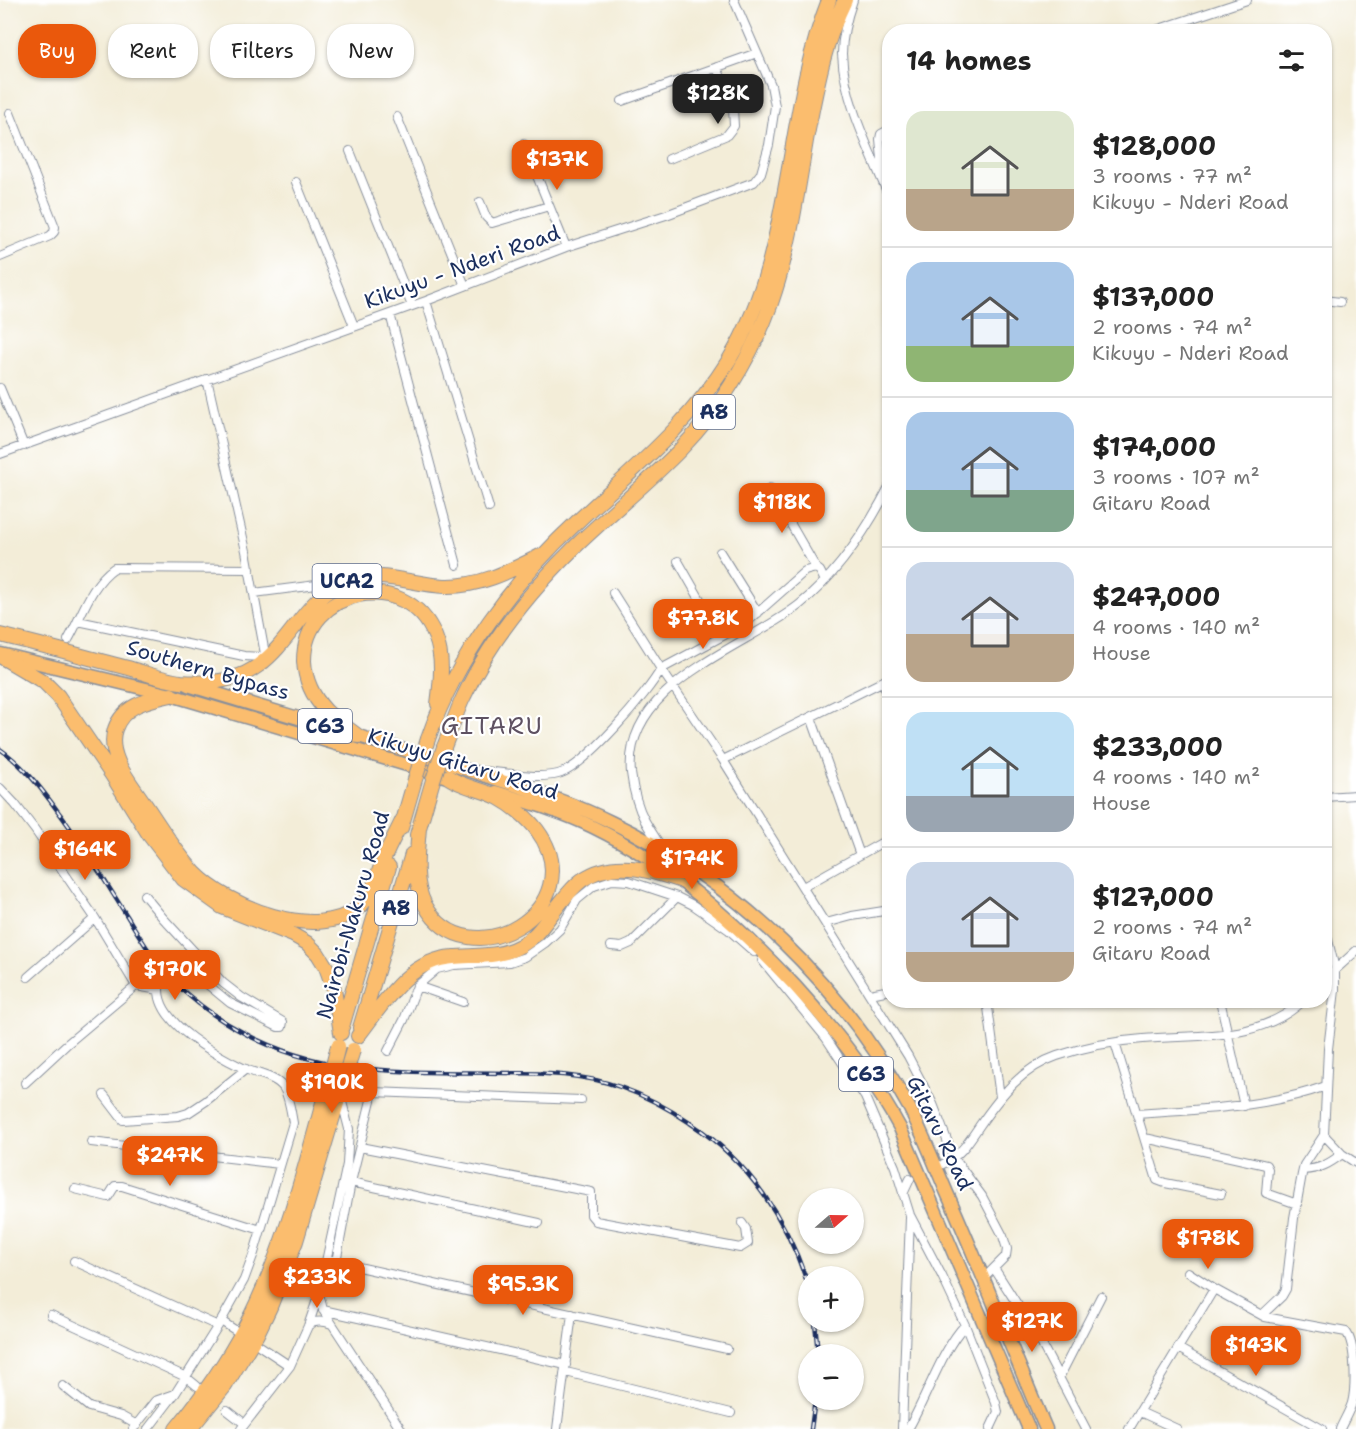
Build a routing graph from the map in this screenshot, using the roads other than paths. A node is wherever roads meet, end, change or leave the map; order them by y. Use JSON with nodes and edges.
{"nodes":[{"id":1,"x":734,"y":0,"type":"edge"},
{"id":2,"x":829,"y":0,"type":"edge"},
{"id":3,"x":845,"y":0,"type":"edge"},
{"id":4,"x":853,"y":0,"type":"edge"},
{"id":5,"x":1247,"y":0,"type":"edge"},
{"id":6,"x":1174,"y":24,"type":"edge"},
{"id":7,"x":757,"y":53,"type":"junction"},
{"id":8,"x":717,"y":67,"type":"junction"},
{"id":9,"x":622,"y":101,"type":"dead end"},
{"id":10,"x":10,"y":113,"type":"dead end"},
{"id":11,"x":397,"y":117,"type":"dead end"},
{"id":12,"x":882,"y":133,"type":"edge"},
{"id":13,"x":524,"y":144,"type":"dead end"},
{"id":14,"x":350,"y":151,"type":"dead end"},
{"id":15,"x":669,"y":159,"type":"dead end"},
{"id":16,"x":882,"y":159,"type":"edge"},
{"id":17,"x":882,"y":181,"type":"edge"},
{"id":18,"x":296,"y":182,"type":"dead end"},
{"id":19,"x":480,"y":202,"type":"dead end"},
{"id":20,"x":549,"y":206,"type":"junction"},
{"id":21,"x":566,"y":248,"type":"junction"},
{"id":22,"x":0,"y":257,"type":"edge"},
{"id":23,"x":465,"y":286,"type":"junction"},
{"id":24,"x":426,"y":301,"type":"junction"},
{"id":25,"x":1332,"y":301,"type":"edge"},
{"id":26,"x":1340,"y":302,"type":"dead end"},
{"id":27,"x":412,"y":306,"type":"junction"},
{"id":28,"x":390,"y":314,"type":"junction"},
{"id":29,"x":354,"y":326,"type":"junction"},
{"id":30,"x":207,"y":379,"type":"junction"},
{"id":31,"x":0,"y":388,"type":"edge"},
{"id":32,"x":24,"y":446,"type":"junction"},
{"id":33,"x":0,"y":454,"type":"edge"},
{"id":34,"x":770,"y":488,"type":"dead end"},
{"id":35,"x":882,"y":501,"type":"edge"},
{"id":36,"x":489,"y":508,"type":"dead end"},
{"id":37,"x":720,"y":552,"type":"dead end"},
{"id":38,"x":547,"y":553,"type":"junction"},
{"id":39,"x":678,"y":561,"type":"dead end"},
{"id":40,"x":457,"y":565,"type":"dead end"},
{"id":41,"x":816,"y":568,"type":"junction"},
{"id":42,"x":250,"y":569,"type":"junction"},
{"id":43,"x":825,"y":581,"type":"junction"},
{"id":44,"x":324,"y":584,"type":"dead end"},
{"id":45,"x":254,"y":593,"type":"junction"},
{"id":46,"x":613,"y":593,"type":"dead end"},
{"id":47,"x":758,"y":613,"type":"junction"},
{"id":48,"x":78,"y":621,"type":"junction"},
{"id":49,"x":0,"y":635,"type":"edge"},
{"id":50,"x":721,"y":636,"type":"junction"},
{"id":51,"x":68,"y":640,"type":"dead end"},
{"id":52,"x":0,"y":655,"type":"edge"},
{"id":53,"x":661,"y":669,"type":"junction"},
{"id":54,"x":118,"y":681,"type":"joint"},
{"id":55,"x":178,"y":681,"type":"junction"},
{"id":56,"x":882,"y":681,"type":"edge"},
{"id":57,"x":674,"y":686,"type":"junction"},
{"id":58,"x":171,"y":695,"type":"junction"},
{"id":59,"x":436,"y":715,"type":"junction"},
{"id":60,"x":811,"y":717,"type":"junction"},
{"id":61,"x":358,"y":736,"type":"junction"},
{"id":62,"x":723,"y":760,"type":"junction"},
{"id":63,"x":471,"y":771,"type":"junction"},
{"id":64,"x":448,"y":777,"type":"junction"},
{"id":65,"x":0,"y":788,"type":"edge"},
{"id":66,"x":1356,"y":795,"type":"edge"},
{"id":67,"x":1332,"y":796,"type":"edge"},
{"id":68,"x":403,"y":819,"type":"junction"},
{"id":69,"x":419,"y":828,"type":"junction"},
{"id":70,"x":882,"y":843,"type":"edge"},
{"id":71,"x":663,"y":849,"type":"junction"},
{"id":72,"x":860,"y":855,"type":"junction"},
{"id":73,"x":682,"y":881,"type":"junction"},
{"id":74,"x":803,"y":887,"type":"junction"},
{"id":75,"x":144,"y":896,"type":"dead end"},
{"id":76,"x":676,"y":897,"type":"junction"},
{"id":77,"x":882,"y":911,"type":"edge"},
{"id":78,"x":95,"y":918,"type":"junction"},
{"id":79,"x":826,"y":923,"type":"junction"},
{"id":80,"x":611,"y":946,"type":"dead end"},
{"id":81,"x":1356,"y":951,"type":"edge"},
{"id":82,"x":1332,"y":956,"type":"edge"},
{"id":83,"x":1335,"y":969,"type":"junction"},
{"id":84,"x":1332,"y":972,"type":"edge"},
{"id":85,"x":28,"y":977,"type":"dead end"},
{"id":86,"x":136,"y":986,"type":"junction"},
{"id":87,"x":417,"y":986,"type":"junction"},
{"id":88,"x":159,"y":990,"type":"junction"},
{"id":89,"x":882,"y":992,"type":"edge"},
{"id":90,"x":870,"y":994,"type":"junction"},
{"id":91,"x":463,"y":1002,"type":"dead end"},
{"id":92,"x":988,"y":1008,"type":"edge"},
{"id":93,"x":1222,"y":1008,"type":"edge"},
{"id":94,"x":1296,"y":1008,"type":"edge"},
{"id":95,"x":1227,"y":1033,"type":"junction"},
{"id":96,"x":358,"y":1036,"type":"junction"},
{"id":97,"x":339,"y":1039,"type":"junction"},
{"id":98,"x":1115,"y":1043,"type":"junction"},
{"id":99,"x":387,"y":1052,"type":"dead end"},
{"id":100,"x":246,"y":1069,"type":"junction"},
{"id":101,"x":25,"y":1083,"type":"dead end"},
{"id":102,"x":338,"y":1086,"type":"junction"},
{"id":103,"x":1326,"y":1086,"type":"junction"},
{"id":104,"x":104,"y":1095,"type":"dead end"},
{"id":105,"x":1000,"y":1097,"type":"junction"},
{"id":106,"x":581,"y":1100,"type":"dead end"},
{"id":107,"x":1244,"y":1106,"type":"junction"},
{"id":108,"x":1138,"y":1114,"type":"junction"},
{"id":109,"x":1324,"y":1135,"type":"junction"},
{"id":110,"x":1145,"y":1138,"type":"junction"},
{"id":111,"x":91,"y":1142,"type":"dead end"},
{"id":112,"x":360,"y":1147,"type":"junction"},
{"id":113,"x":1342,"y":1154,"type":"junction"},
{"id":114,"x":954,"y":1158,"type":"junction"},
{"id":115,"x":1356,"y":1163,"type":"edge"},
{"id":116,"x":280,"y":1164,"type":"junction"},
{"id":117,"x":943,"y":1164,"type":"dead end"},
{"id":118,"x":1303,"y":1170,"type":"junction"},
{"id":119,"x":910,"y":1179,"type":"dead end"},
{"id":120,"x":351,"y":1182,"type":"junction"},
{"id":121,"x":75,"y":1189,"type":"dead end"},
{"id":122,"x":903,"y":1194,"type":"junction"},
{"id":123,"x":1221,"y":1194,"type":"dead end"},
{"id":124,"x":1297,"y":1204,"type":"junction"},
{"id":125,"x":910,"y":1215,"type":"junction"},
{"id":126,"x":538,"y":1223,"type":"dead end"},
{"id":127,"x":742,"y":1223,"type":"dead end"},
{"id":128,"x":261,"y":1230,"type":"junction"},
{"id":129,"x":327,"y":1258,"type":"junction"},
{"id":130,"x":75,"y":1261,"type":"dead end"},
{"id":131,"x":336,"y":1262,"type":"junction"},
{"id":132,"x":994,"y":1268,"type":"junction"},
{"id":133,"x":1188,"y":1272,"type":"dead end"},
{"id":134,"x":985,"y":1277,"type":"junction"},
{"id":135,"x":1214,"y":1289,"type":"junction"},
{"id":136,"x":319,"y":1294,"type":"junction"},
{"id":137,"x":1101,"y":1296,"type":"dead end"},
{"id":138,"x":323,"y":1310,"type":"junction"},
{"id":139,"x":572,"y":1314,"type":"junction"},
{"id":140,"x":51,"y":1315,"type":"dead end"},
{"id":141,"x":1262,"y":1315,"type":"junction"},
{"id":142,"x":219,"y":1323,"type":"junction"},
{"id":143,"x":332,"y":1324,"type":"junction"},
{"id":144,"x":965,"y":1325,"type":"junction"},
{"id":145,"x":308,"y":1326,"type":"junction"},
{"id":146,"x":235,"y":1330,"type":"dead end"},
{"id":147,"x":260,"y":1346,"type":"dead end"},
{"id":148,"x":1178,"y":1348,"type":"junction"},
{"id":149,"x":727,"y":1349,"type":"dead end"},
{"id":150,"x":290,"y":1366,"type":"junction"},
{"id":151,"x":566,"y":1369,"type":"junction"},
{"id":152,"x":1060,"y":1376,"type":"junction"},
{"id":153,"x":186,"y":1377,"type":"junction"},
{"id":154,"x":63,"y":1386,"type":"dead end"},
{"id":155,"x":197,"y":1386,"type":"dead end"},
{"id":156,"x":175,"y":1394,"type":"junction"},
{"id":157,"x":227,"y":1410,"type":"dead end"},
{"id":158,"x":1140,"y":1412,"type":"junction"},
{"id":159,"x":731,"y":1413,"type":"dead end"},
{"id":160,"x":135,"y":1427,"type":"edge"},
{"id":161,"x":243,"y":1427,"type":"edge"},
{"id":162,"x":148,"y":1429,"type":"edge"},
{"id":163,"x":176,"y":1429,"type":"edge"},
{"id":164,"x":190,"y":1429,"type":"edge"},
{"id":165,"x":401,"y":1429,"type":"edge"},
{"id":166,"x":556,"y":1429,"type":"edge"},
{"id":167,"x":902,"y":1429,"type":"edge"},
{"id":168,"x":908,"y":1429,"type":"edge"},
{"id":169,"x":990,"y":1429,"type":"edge"},
{"id":170,"x":1029,"y":1429,"type":"edge"},
{"id":171,"x":1046,"y":1429,"type":"edge"},
{"id":172,"x":1086,"y":1429,"type":"edge"},
{"id":173,"x":1130,"y":1429,"type":"edge"},
{"id":174,"x":1177,"y":1429,"type":"edge"},
{"id":175,"x":1322,"y":1429,"type":"edge"},
{"id":176,"x":1340,"y":1429,"type":"edge"}],
"edges":[{"from":1,"to":7,"type":"street","name":"Kikuyu - Nderi Road"},
{"from":2,"to":38,"type":"highway","number":"A8"},
{"from":3,"to":69,"type":"highway","name":"Nairobi-Nakuru Road","number":"A8","bridge":true},
{"from":4,"to":17,"type":"street"},
{"from":5,"to":6,"type":"street"},
{"from":7,"to":8,"type":"street"},
{"from":7,"to":21,"type":"street","name":"Kikuyu - Nderi Road"},
{"from":8,"to":9,"type":"street"},
{"from":8,"to":15,"type":"street"},
{"from":10,"to":22,"type":"street"},
{"from":11,"to":23,"type":"street"},
{"from":12,"to":16,"type":"street"},
{"from":13,"to":20,"type":"street"},
{"from":14,"to":27,"type":"street"},
{"from":18,"to":29,"type":"street"},
{"from":19,"to":20,"type":"street"},
{"from":20,"to":21,"type":"street"},
{"from":21,"to":23,"type":"street","name":"Kikuyu - Nderi Road"},
{"from":23,"to":24,"type":"street","name":"Kikuyu - Nderi Road"},
{"from":24,"to":27,"type":"street","name":"Kikuyu - Nderi Road"},
{"from":24,"to":36,"type":"street"},
{"from":25,"to":26,"type":"street"},
{"from":27,"to":28,"type":"street","name":"Kikuyu - Nderi Road"},
{"from":28,"to":29,"type":"street","name":"Kikuyu - Nderi Road"},
{"from":28,"to":40,"type":"street"},
{"from":29,"to":30,"type":"street","name":"Kikuyu - Nderi Road"},
{"from":30,"to":32,"type":"street","name":"Kikuyu - Nderi Road"},
{"from":30,"to":42,"type":"street"},
{"from":31,"to":32,"type":"street"},
{"from":32,"to":33,"type":"street","name":"Kikuyu - Nderi Road"},
{"from":34,"to":41,"type":"street"},
{"from":35,"to":43,"type":"street"},
{"from":37,"to":47,"type":"street"},
{"from":38,"to":55,"type":"highway","number":"UCA2"},
{"from":38,"to":59,"type":"highway","number":"A8"},
{"from":39,"to":50,"type":"street"},
{"from":41,"to":43,"type":"street"},
{"from":41,"to":47,"type":"street"},
{"from":42,"to":45,"type":"street"},
{"from":42,"to":48,"type":"street"},
{"from":43,"to":57,"type":"street"},
{"from":44,"to":45,"type":"street"},
{"from":45,"to":48,"type":"street"},
{"from":46,"to":53,"type":"street"},
{"from":47,"to":50,"type":"street"},
{"from":48,"to":51,"type":"street"},
{"from":49,"to":55,"type":"highway","name":"Southern Bypass","number":"UCA2"},
{"from":50,"to":53,"type":"street"},
{"from":52,"to":54,"type":"main road","name":"Southern Bypass","number":"C63"},
{"from":52,"to":97,"type":"highway"},
{"from":53,"to":57,"type":"street"},
{"from":53,"to":63,"type":"street"},
{"from":54,"to":58,"type":"main road","name":"Kikuyu Gitaru Road","number":"C63"},
{"from":55,"to":61,"type":"main road","name":"Southern Bypass","number":"C63"},
{"from":56,"to":60,"type":"street"},
{"from":57,"to":62,"type":"street"},
{"from":57,"to":71,"type":"street"},
{"from":58,"to":64,"type":"main road","name":"Kikuyu Gitaru Road","number":"C63"},
{"from":58,"to":68,"type":"highway"},
{"from":59,"to":61,"type":"highway"},
{"from":59,"to":68,"type":"highway","name":"Nairobi-Nakuru Road","number":"A8","bridge":true},
{"from":60,"to":62,"type":"street"},
{"from":60,"to":72,"type":"street"},
{"from":61,"to":63,"type":"main road","name":"Southern Bypass","number":"C63"},
{"from":62,"to":74,"type":"street"},
{"from":63,"to":71,"type":"main road","name":"Gitaru Road","number":"C63"},
{"from":64,"to":69,"type":"highway"},
{"from":64,"to":73,"type":"main road","name":"Kikuyu Gitaru Road","number":"C63"},
{"from":65,"to":78,"type":"street"},
{"from":66,"to":67,"type":"street"},
{"from":68,"to":97,"type":"highway","name":"Nairobi-Nakuru Road","number":"A8"},
{"from":69,"to":96,"type":"highway","name":"Nairobi-Nakuru Road","number":"A8"},
{"from":70,"to":72,"type":"street"},
{"from":71,"to":134,"type":"main road","name":"Gitaru Road","number":"C63"},
{"from":72,"to":74,"type":"street"},
{"from":73,"to":96,"type":"highway","number":"C63"},
{"from":73,"to":170,"type":"main road","name":"Gitaru Road","number":"C63"},
{"from":74,"to":79,"type":"street"},
{"from":75,"to":88,"type":"street"},
{"from":76,"to":80,"type":"street"},
{"from":76,"to":87,"type":"street"},
{"from":76,"to":122,"type":"street"},
{"from":77,"to":79,"type":"street"},
{"from":78,"to":85,"type":"street"},
{"from":78,"to":86,"type":"street"},
{"from":79,"to":90,"type":"street"},
{"from":81,"to":83,"type":"street"},
{"from":82,"to":83,"type":"street"},
{"from":83,"to":84,"type":"street"},
{"from":83,"to":103,"type":"street"},
{"from":86,"to":88,"type":"street"},
{"from":86,"to":101,"type":"street"},
{"from":87,"to":91,"type":"street"},
{"from":87,"to":99,"type":"street"},
{"from":88,"to":100,"type":"street"},
{"from":89,"to":90,"type":"street"},
{"from":90,"to":114,"type":"street"},
{"from":92,"to":105,"type":"street"},
{"from":93,"to":95,"type":"street"},
{"from":94,"to":95,"type":"street"},
{"from":95,"to":98,"type":"street"},
{"from":95,"to":107,"type":"street"},
{"from":96,"to":102,"type":"highway","name":"Nairobi-Nakuru Road","number":"A8","bridge":true},
{"from":97,"to":102,"type":"highway","name":"Nairobi-Nakuru Road","number":"A8","bridge":true},
{"from":98,"to":105,"type":"street"},
{"from":98,"to":108,"type":"street"},
{"from":100,"to":104,"type":"street"},
{"from":100,"to":116,"type":"street"},
{"from":102,"to":129,"type":"street"},
{"from":102,"to":163,"type":"highway","name":"Nairobi-Nakuru Road","number":"A8"},
{"from":102,"to":164,"type":"highway","name":"Nairobi-Nakuru Road","number":"A8"},
{"from":103,"to":107,"type":"street"},
{"from":103,"to":109,"type":"street"},
{"from":105,"to":114,"type":"street"},
{"from":106,"to":112,"type":"street"},
{"from":107,"to":108,"type":"street"},
{"from":108,"to":110,"type":"street"},
{"from":109,"to":113,"type":"street"},
{"from":109,"to":118,"type":"street"},
{"from":110,"to":123,"type":"street"},
{"from":110,"to":124,"type":"street"},
{"from":111,"to":116,"type":"street"},
{"from":112,"to":120,"type":"street"},
{"from":112,"to":127,"type":"street"},
{"from":113,"to":115,"type":"street"},
{"from":113,"to":118,"type":"street"},
{"from":114,"to":117,"type":"street"},
{"from":114,"to":132,"type":"street"},
{"from":116,"to":128,"type":"street"},
{"from":118,"to":124,"type":"street"},
{"from":119,"to":122,"type":"street"},
{"from":120,"to":126,"type":"street"},
{"from":120,"to":131,"type":"street"},
{"from":121,"to":128,"type":"street"},
{"from":122,"to":125,"type":"street"},
{"from":124,"to":141,"type":"street"},
{"from":125,"to":144,"type":"street"},
{"from":125,"to":167,"type":"street"},
{"from":128,"to":142,"type":"street"},
{"from":129,"to":131,"type":"street"},
{"from":129,"to":136,"type":"street"},
{"from":130,"to":142,"type":"street"},
{"from":131,"to":139,"type":"street"},
{"from":132,"to":134,"type":"street"},
{"from":132,"to":152,"type":"street"},
{"from":133,"to":135,"type":"street"},
{"from":134,"to":171,"type":"main road","name":"Gitaru Road","number":"C63"},
{"from":135,"to":141,"type":"street"},
{"from":135,"to":148,"type":"street"},
{"from":136,"to":138,"type":"street"},
{"from":136,"to":145,"type":"street"},
{"from":137,"to":152,"type":"street"},
{"from":138,"to":143,"type":"street"},
{"from":138,"to":151,"type":"street"},
{"from":139,"to":149,"type":"street"},
{"from":139,"to":151,"type":"street"},
{"from":140,"to":153,"type":"street"},
{"from":141,"to":176,"type":"street"},
{"from":142,"to":146,"type":"street"},
{"from":142,"to":153,"type":"street"},
{"from":143,"to":145,"type":"street"},
{"from":143,"to":165,"type":"street"},
{"from":144,"to":168,"type":"street"},
{"from":144,"to":169,"type":"street"},
{"from":145,"to":150,"type":"street"},
{"from":147,"to":150,"type":"street"},
{"from":148,"to":158,"type":"street"},
{"from":148,"to":175,"type":"street"},
{"from":150,"to":161,"type":"street"},
{"from":151,"to":159,"type":"street"},
{"from":151,"to":166,"type":"street"},
{"from":152,"to":172,"type":"street"},
{"from":153,"to":155,"type":"street"},
{"from":153,"to":156,"type":"street"},
{"from":154,"to":160,"type":"street"},
{"from":156,"to":160,"type":"street"},
{"from":156,"to":162,"type":"street"},
{"from":157,"to":161,"type":"street"},
{"from":158,"to":173,"type":"street"},
{"from":158,"to":174,"type":"street"}]}
